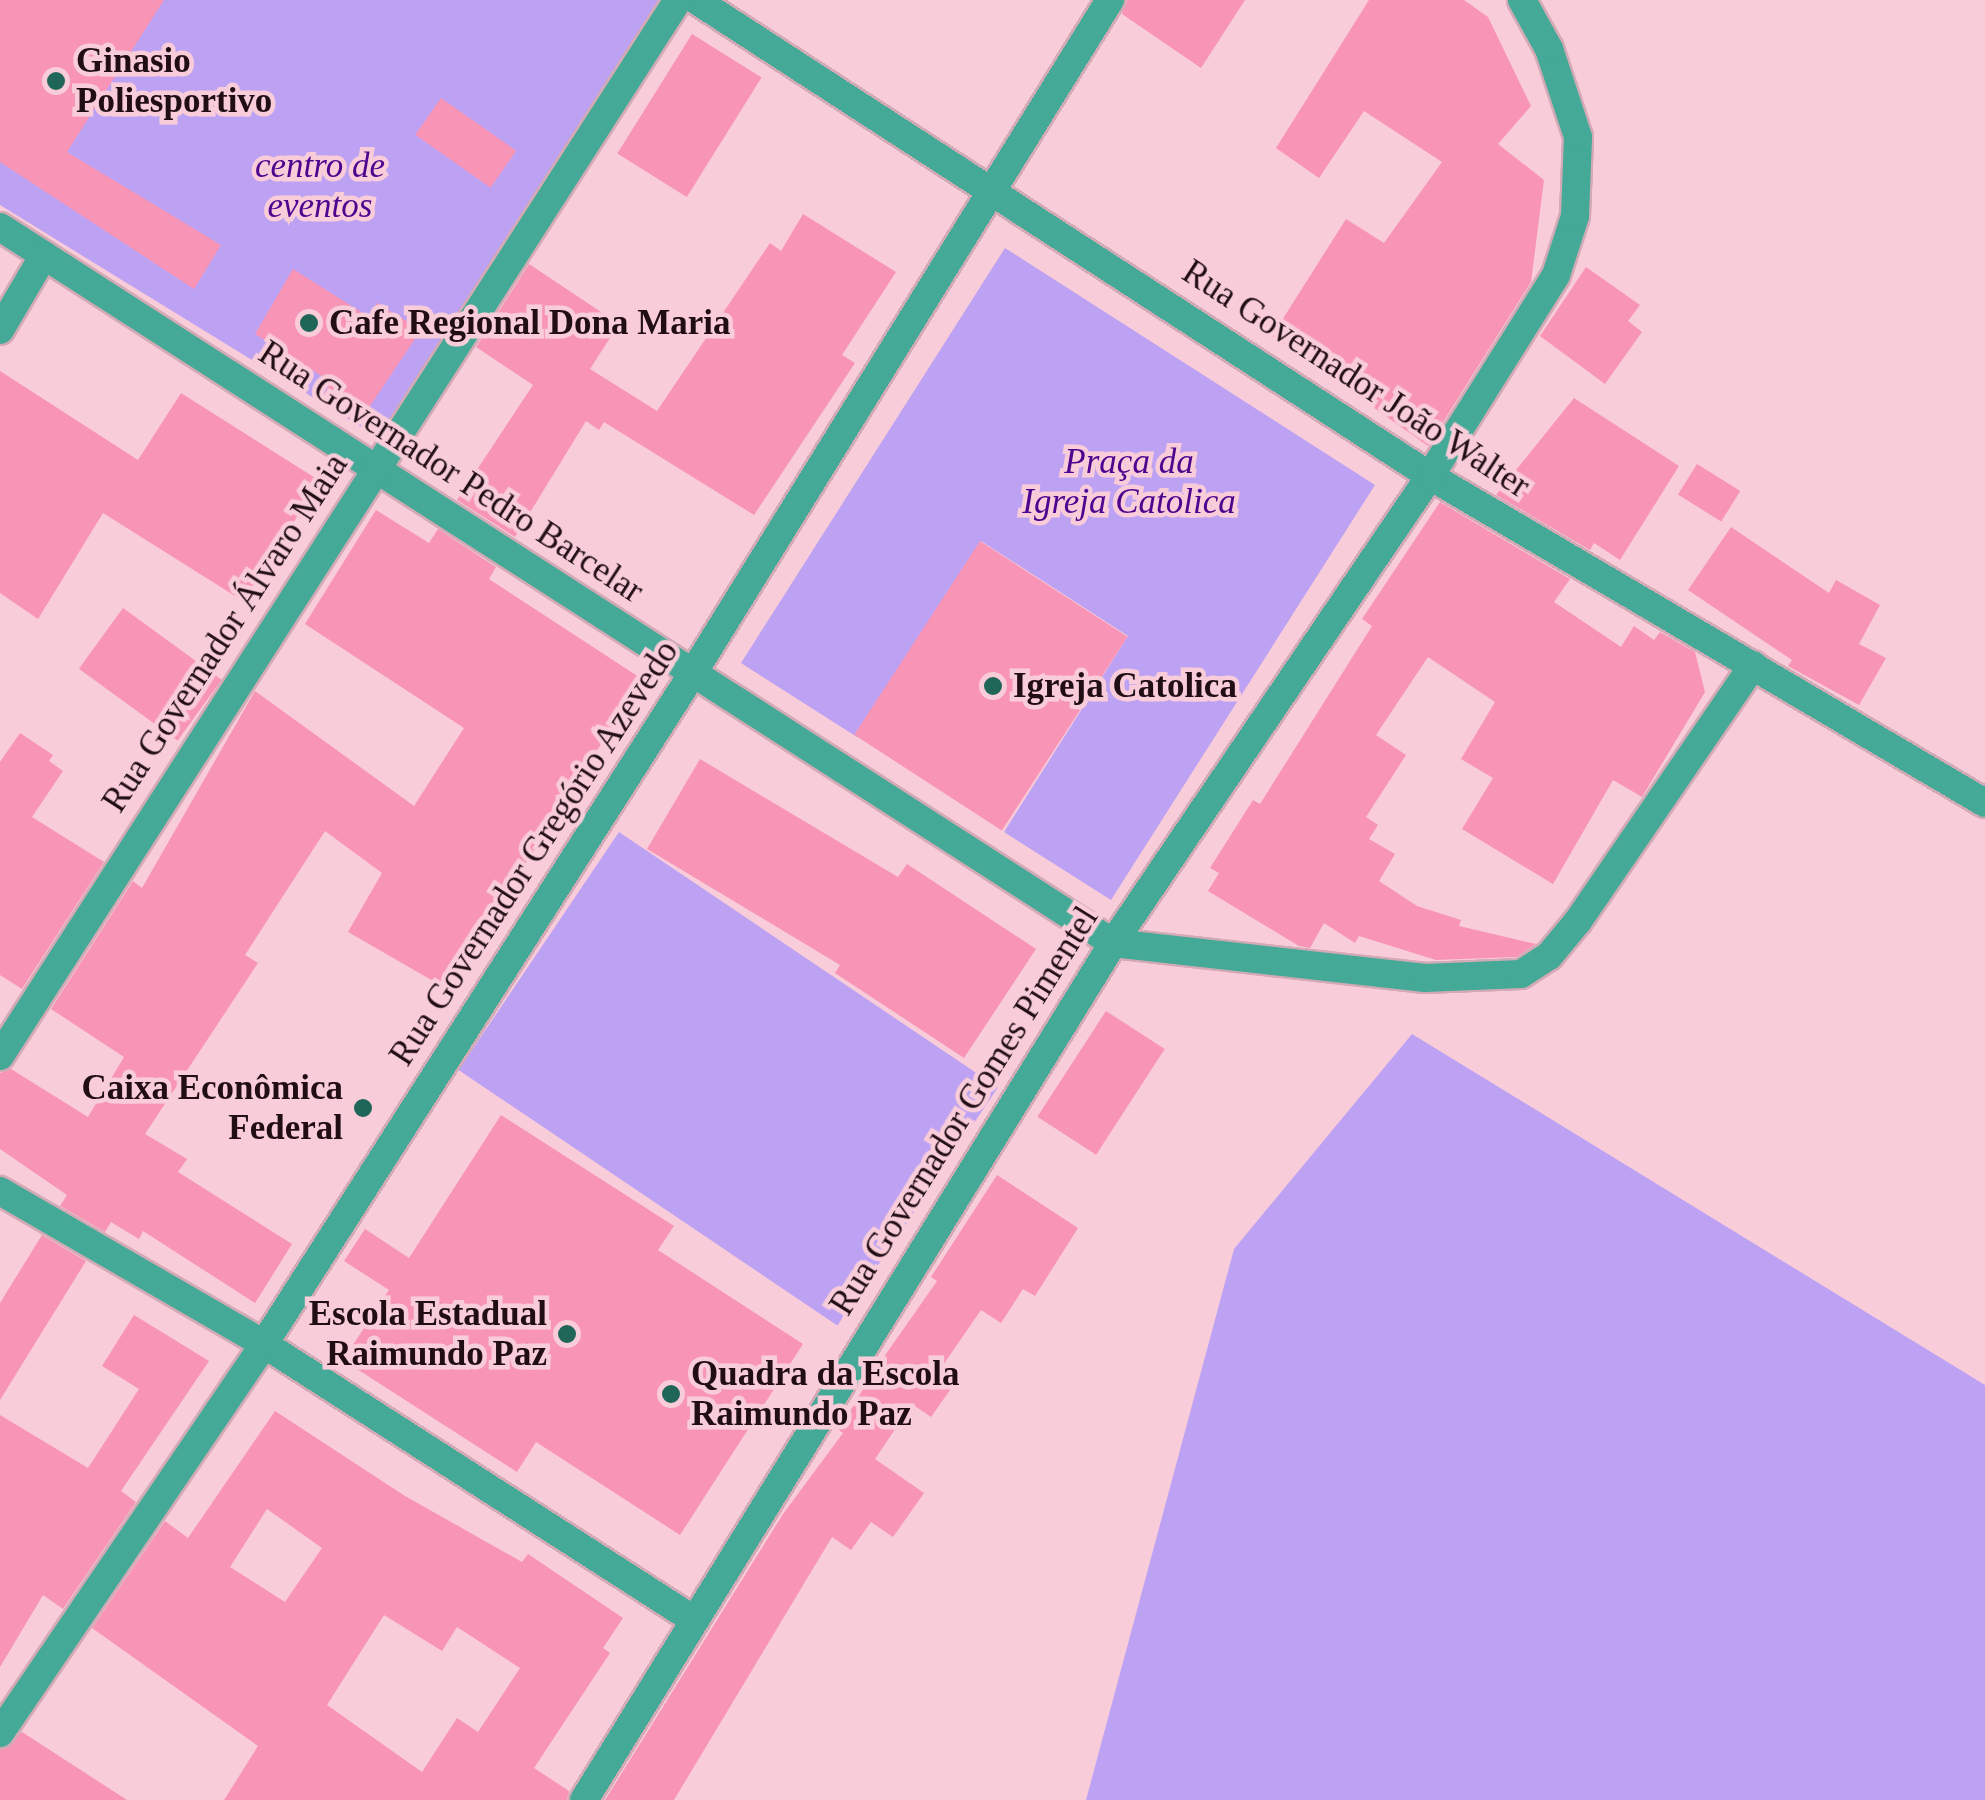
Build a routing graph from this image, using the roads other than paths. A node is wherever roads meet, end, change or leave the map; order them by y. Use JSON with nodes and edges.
{"nodes":[{"id":1,"x":678,"y":0,"type":"edge"},
{"id":2,"x":696,"y":0,"type":"edge"},
{"id":3,"x":1110,"y":0,"type":"edge"},
{"id":4,"x":1522,"y":0,"type":"edge"},
{"id":5,"x":992,"y":186,"type":"junction"},
{"id":6,"x":0,"y":226,"type":"edge"},
{"id":7,"x":44,"y":255,"type":"junction"},
{"id":8,"x":0,"y":330,"type":"edge"},
{"id":9,"x":377,"y":465,"type":"junction"},
{"id":10,"x":1430,"y":476,"type":"junction"},
{"id":11,"x":1752,"y":665,"type":"junction"},
{"id":12,"x":694,"y":674,"type":"junction"},
{"id":13,"x":1985,"y":803,"type":"edge"},
{"id":14,"x":1113,"y":943,"type":"junction"},
{"id":15,"x":0,"y":1056,"type":"edge"},
{"id":16,"x":0,"y":1191,"type":"edge"},
{"id":17,"x":264,"y":1344,"type":"junction"},
{"id":18,"x":691,"y":1618,"type":"junction"},
{"id":19,"x":0,"y":1733,"type":"edge"},
{"id":20,"x":584,"y":1800,"type":"edge"}],
"edges":[{"from":1,"to":9,"type":"street","name":"Rua Governador Álvaro Maia"},
{"from":2,"to":5,"type":"street","name":"Rua Governador João Walter"},
{"from":3,"to":5,"type":"street","name":"Rua Governador Gregório Azevedo"},
{"from":4,"to":10,"type":"street","name":"Rua Governador Gomes Pimentel"},
{"from":5,"to":10,"type":"street","name":"Rua Governador João Walter"},
{"from":5,"to":12,"type":"street","name":"Rua Governador Gregório Azevedo"},
{"from":6,"to":7,"type":"street","name":"Rua Governador Pedro Barcelar"},
{"from":7,"to":8,"type":"street"},
{"from":7,"to":9,"type":"street","name":"Rua Governador Pedro Barcelar"},
{"from":9,"to":12,"type":"street","name":"Rua Governador Pedro Barcelar"},
{"from":9,"to":15,"type":"street","name":"Rua Governador Álvaro Maia"},
{"from":10,"to":11,"type":"street","name":"Rua Governador João Walter"},
{"from":10,"to":14,"type":"street","name":"Rua Governador Gomes Pimentel"},
{"from":11,"to":13,"type":"street","name":"Rua Governador João Walter"},
{"from":11,"to":14,"type":"street"},
{"from":12,"to":14,"type":"street","name":"Rua Governador Pedro Barcelar"},
{"from":12,"to":17,"type":"street","name":"Rua Governador Gregório Azevedo"},
{"from":14,"to":18,"type":"street","name":"Rua Governador Gomes Pimentel"},
{"from":16,"to":17,"type":"street"},
{"from":17,"to":18,"type":"street"},
{"from":17,"to":19,"type":"street","name":"Rua Governador Gregório Azevedo"},
{"from":18,"to":20,"type":"street","name":"Rua Governador Gomes Pimentel"}]}
